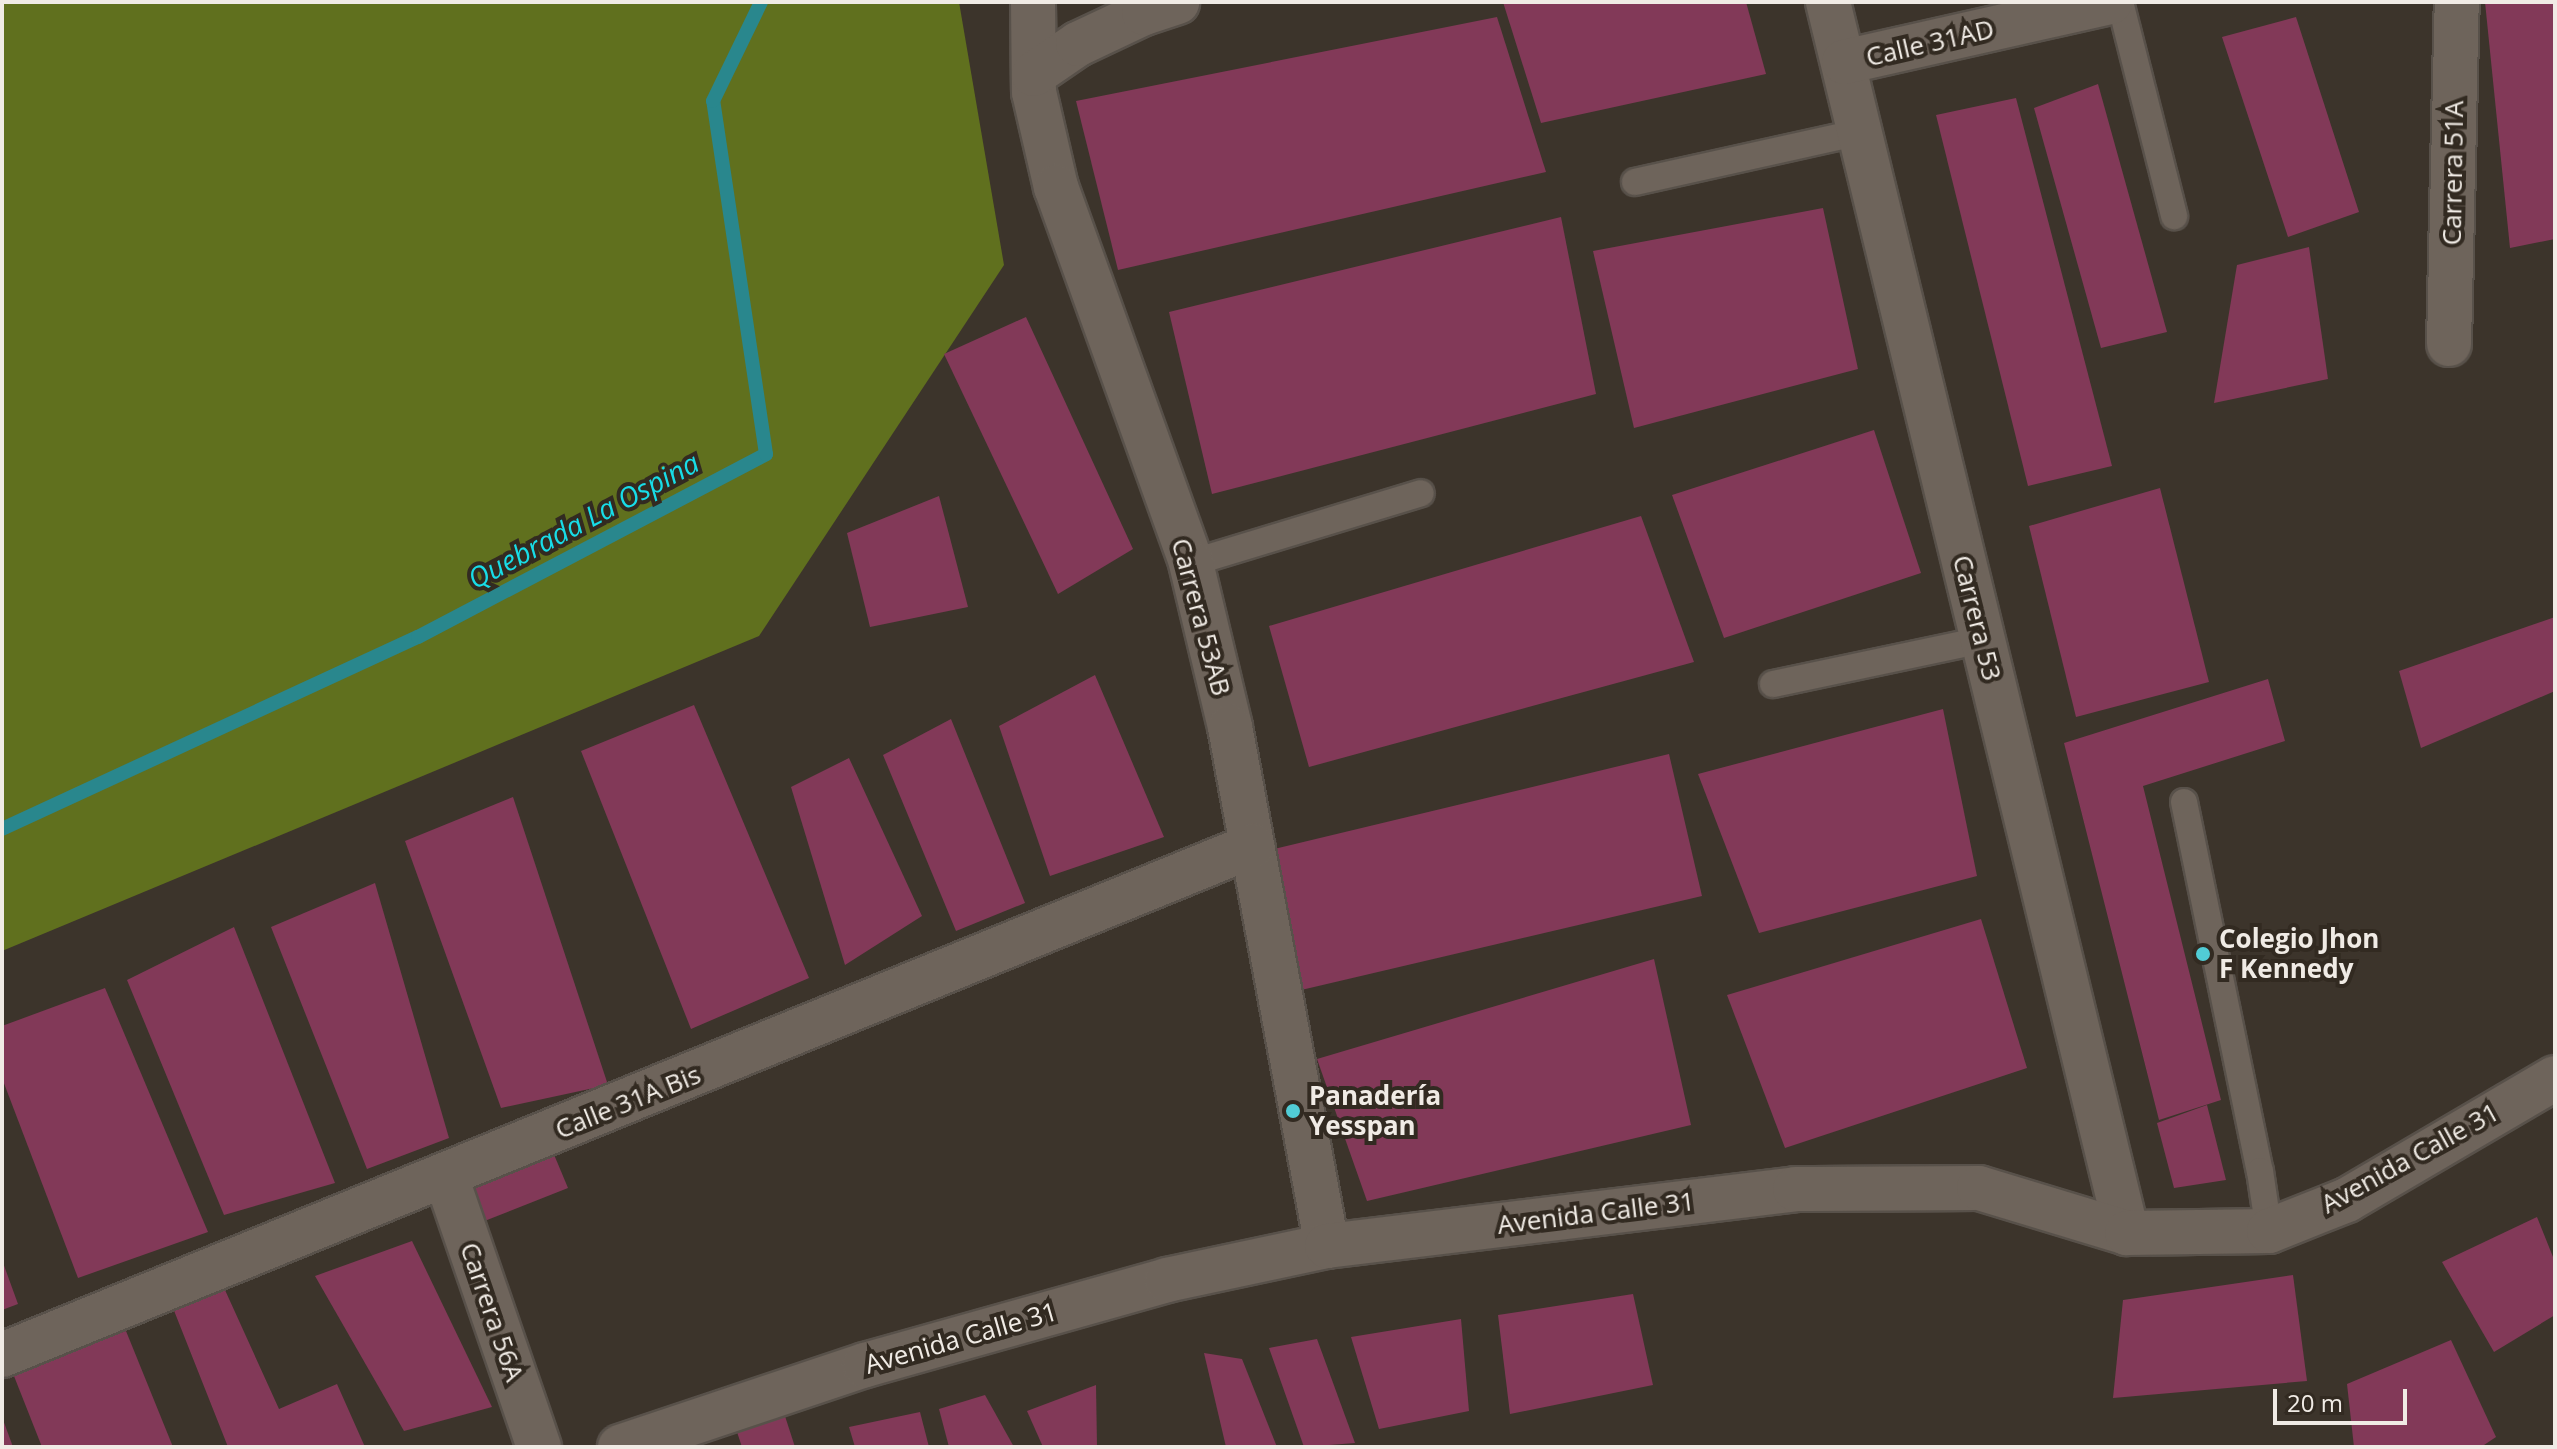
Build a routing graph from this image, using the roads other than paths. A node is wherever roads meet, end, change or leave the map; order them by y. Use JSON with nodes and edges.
{"nodes":[{"id":1,"x":1033,"y":2,"type":"edge"},
{"id":2,"x":1177,"y":2,"type":"edge"},
{"id":3,"x":1828,"y":2,"type":"edge"},
{"id":4,"x":2110,"y":2,"type":"edge"},
{"id":5,"x":2120,"y":2,"type":"edge"},
{"id":6,"x":2457,"y":2,"type":"edge"},
{"id":7,"x":1844,"y":62,"type":"junction"},
{"id":8,"x":1034,"y":74,"type":"junction"},
{"id":9,"x":1860,"y":132,"type":"junction"},
{"id":10,"x":1635,"y":182,"type":"dead end"},
{"id":11,"x":2174,"y":216,"type":"dead end"},
{"id":12,"x":2449,"y":344,"type":"dead end"},
{"id":13,"x":1421,"y":493,"type":"dead end"},
{"id":14,"x":1191,"y":563,"type":"junction"},
{"id":15,"x":1982,"y":640,"type":"junction"},
{"id":16,"x":1773,"y":684,"type":"dead end"},
{"id":17,"x":2184,"y":802,"type":"dead end"},
{"id":18,"x":1252,"y":846,"type":"junction"},
{"id":19,"x":2555,"y":1078,"type":"edge"},
{"id":20,"x":446,"y":1177,"type":"junction"},
{"id":21,"x":2269,"y":1231,"type":"junction"},
{"id":22,"x":2127,"y":1233,"type":"junction"},
{"id":23,"x":1327,"y":1246,"type":"junction"},
{"id":24,"x":2,"y":1355,"type":"edge"},
{"id":25,"x":539,"y":1447,"type":"edge"},
{"id":26,"x":620,"y":1447,"type":"edge"}],
"edges":[{"from":1,"to":8,"type":"street","name":"Carrera 53AB"},
{"from":2,"to":8,"type":"street"},
{"from":3,"to":7,"type":"street","name":"Carrera 53"},
{"from":4,"to":7,"type":"street","name":"Calle 31AD"},
{"from":5,"to":11,"type":"lane"},
{"from":6,"to":12,"type":"street","name":"Carrera 51A"},
{"from":7,"to":9,"type":"street","name":"Carrera 53"},
{"from":8,"to":14,"type":"street","name":"Carrera 53AB"},
{"from":9,"to":10,"type":"lane"},
{"from":9,"to":15,"type":"street","name":"Carrera 53"},
{"from":13,"to":14,"type":"lane"},
{"from":14,"to":18,"type":"street","name":"Carrera 53AB"},
{"from":15,"to":16,"type":"lane"},
{"from":15,"to":22,"type":"street","name":"Carrera 53"},
{"from":17,"to":21,"type":"lane"},
{"from":18,"to":20,"type":"street","name":"Calle 31A Bis"},
{"from":18,"to":23,"type":"street","name":"Carrera 53AB"},
{"from":19,"to":21,"type":"street","name":"Avenida Calle 31"},
{"from":20,"to":24,"type":"street","name":"Calle 31A Bis"},
{"from":20,"to":25,"type":"street","name":"Carrera 56A"},
{"from":21,"to":22,"type":"street","name":"Avenida Calle 31"},
{"from":22,"to":23,"type":"street","name":"Avenida Calle 31"},
{"from":23,"to":26,"type":"street","name":"Avenida Calle 31"}]}
